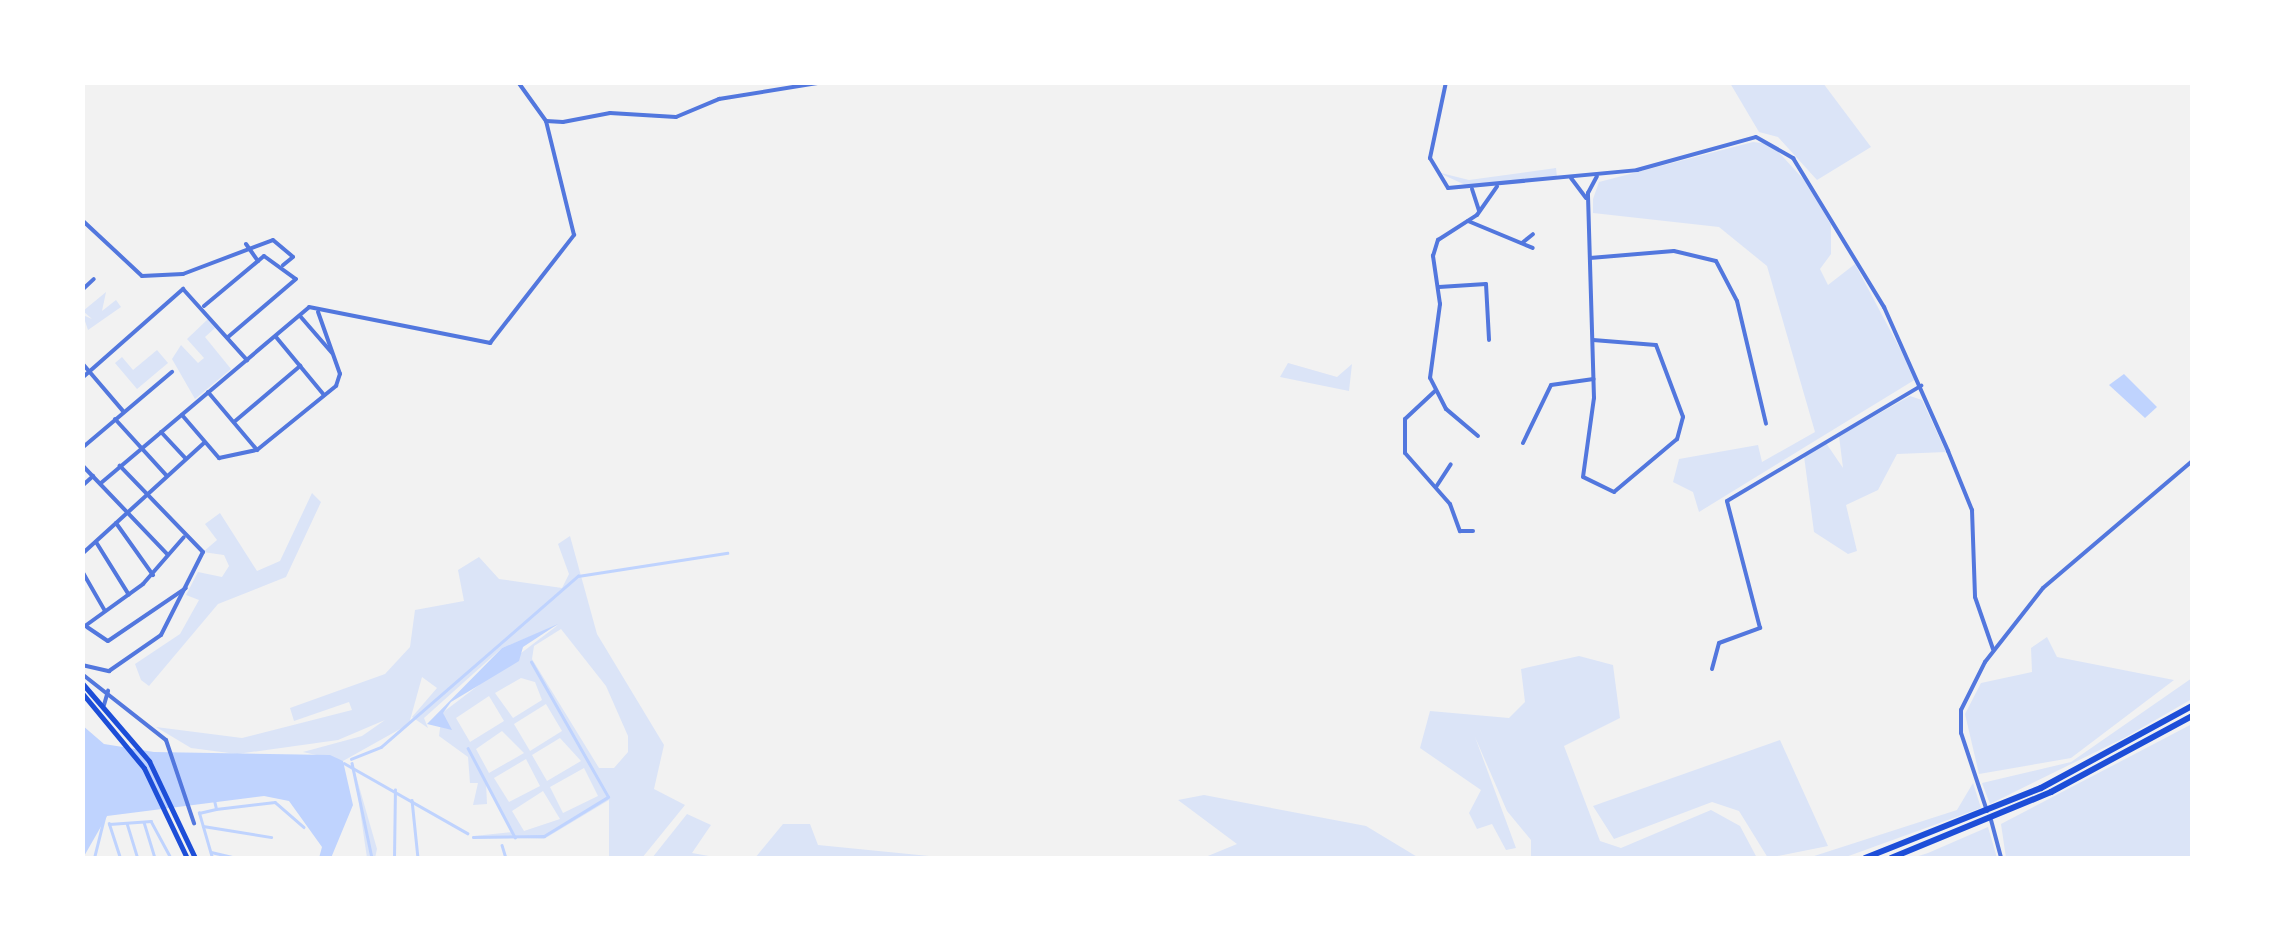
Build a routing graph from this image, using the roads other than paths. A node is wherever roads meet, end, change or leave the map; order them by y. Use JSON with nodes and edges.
{"nodes":[{"id":1,"x":518,"y":82,"type":"edge"},
{"id":2,"x":824,"y":82,"type":"edge"},
{"id":3,"x":1446,"y":82,"type":"edge"},
{"id":4,"x":546,"y":121,"type":"junction"},
{"id":5,"x":1597,"y":176,"type":"junction"},
{"id":6,"x":1571,"y":178,"type":"junction"},
{"id":7,"x":1498,"y":186,"type":"junction"},
{"id":8,"x":1472,"y":189,"type":"junction"},
{"id":9,"x":1587,"y":206,"type":"junction"},
{"id":10,"x":1477,"y":215,"type":"junction"},
{"id":11,"x":82,"y":220,"type":"edge"},
{"id":12,"x":1468,"y":221,"type":"junction"},
{"id":13,"x":1533,"y":234,"type":"dead end"},
{"id":14,"x":1522,"y":243,"type":"junction"},
{"id":15,"x":246,"y":244,"type":"junction"},
{"id":16,"x":1533,"y":248,"type":"dead end"},
{"id":17,"x":1590,"y":258,"type":"junction"},
{"id":18,"x":258,"y":261,"type":"junction"},
{"id":19,"x":284,"y":265,"type":"junction"},
{"id":20,"x":94,"y":279,"type":"dead end"},
{"id":21,"x":1439,"y":286,"type":"junction"},
{"id":22,"x":82,"y":290,"type":"edge"},
{"id":23,"x":203,"y":307,"type":"junction"},
{"id":24,"x":318,"y":312,"type":"junction"},
{"id":25,"x":300,"y":316,"type":"junction"},
{"id":26,"x":228,"y":337,"type":"junction"},
{"id":27,"x":276,"y":337,"type":"junction"},
{"id":28,"x":1489,"y":340,"type":"dead end"},
{"id":29,"x":1593,"y":340,"type":"junction"},
{"id":30,"x":332,"y":353,"type":"junction"},
{"id":31,"x":246,"y":360,"type":"junction"},
{"id":32,"x":82,"y":363,"type":"edge"},
{"id":33,"x":300,"y":366,"type":"junction"},
{"id":34,"x":90,"y":372,"type":"junction"},
{"id":35,"x":172,"y":372,"type":"dead end"},
{"id":36,"x":82,"y":378,"type":"edge"},
{"id":37,"x":1594,"y":379,"type":"junction"},
{"id":38,"x":1922,"y":386,"type":"junction"},
{"id":39,"x":1435,"y":391,"type":"junction"},
{"id":40,"x":208,"y":392,"type":"junction"},
{"id":41,"x":324,"y":395,"type":"junction"},
{"id":42,"x":122,"y":412,"type":"junction"},
{"id":43,"x":182,"y":415,"type":"junction"},
{"id":44,"x":115,"y":419,"type":"junction"},
{"id":45,"x":234,"y":422,"type":"junction"},
{"id":46,"x":1766,"y":424,"type":"dead end"},
{"id":47,"x":161,"y":432,"type":"junction"},
{"id":48,"x":1478,"y":436,"type":"dead end"},
{"id":49,"x":205,"y":442,"type":"junction"},
{"id":50,"x":1523,"y":443,"type":"dead end"},
{"id":51,"x":82,"y":448,"type":"edge"},
{"id":52,"x":141,"y":448,"type":"junction"},
{"id":53,"x":257,"y":450,"type":"junction"},
{"id":54,"x":185,"y":458,"type":"junction"},
{"id":55,"x":2192,"y":462,"type":"edge"},
{"id":56,"x":1451,"y":464,"type":"dead end"},
{"id":57,"x":82,"y":465,"type":"edge"},
{"id":58,"x":120,"y":466,"type":"junction"},
{"id":59,"x":166,"y":475,"type":"junction"},
{"id":60,"x":93,"y":476,"type":"junction"},
{"id":61,"x":101,"y":483,"type":"junction"},
{"id":62,"x":82,"y":486,"type":"edge"},
{"id":63,"x":1436,"y":487,"type":"junction"},
{"id":64,"x":147,"y":493,"type":"junction"},
{"id":65,"x":129,"y":512,"type":"junction"},
{"id":66,"x":116,"y":523,"type":"junction"},
{"id":67,"x":1473,"y":531,"type":"dead end"},
{"id":68,"x":184,"y":537,"type":"junction"},
{"id":69,"x":96,"y":542,"type":"junction"},
{"id":70,"x":82,"y":554,"type":"edge"},
{"id":71,"x":169,"y":555,"type":"junction"},
{"id":72,"x":82,"y":572,"type":"edge"},
{"id":73,"x":153,"y":574,"type":"junction"},
{"id":74,"x":186,"y":588,"type":"junction"},
{"id":75,"x":130,"y":595,"type":"junction"},
{"id":76,"x":105,"y":611,"type":"junction"},
{"id":77,"x":84,"y":625,"type":"edge"},
{"id":78,"x":1992,"y":649,"type":"junction"},
{"id":79,"x":82,"y":665,"type":"edge"},
{"id":80,"x":1712,"y":669,"type":"dead end"},
{"id":81,"x":82,"y":674,"type":"edge"},
{"id":82,"x":82,"y":683,"type":"edge"},
{"id":83,"x":108,"y":691,"type":"junction"},
{"id":84,"x":82,"y":693,"type":"edge"},
{"id":85,"x":104,"y":705,"type":"junction"},
{"id":86,"x":2192,"y":706,"type":"edge"},
{"id":87,"x":2192,"y":716,"type":"edge"},
{"id":88,"x":194,"y":823,"type":"dead end"},
{"id":89,"x":187,"y":858,"type":"edge"},
{"id":90,"x":195,"y":858,"type":"edge"},
{"id":91,"x":1866,"y":858,"type":"edge"},
{"id":92,"x":1891,"y":858,"type":"edge"},
{"id":93,"x":2001,"y":858,"type":"edge"}],
"edges":[{"from":1,"to":4,"type":"street"},
{"from":2,"to":4,"type":"street"},
{"from":3,"to":8,"type":"street"},
{"from":4,"to":24,"type":"street"},
{"from":5,"to":6,"type":"street"},
{"from":5,"to":9,"type":"street"},
{"from":5,"to":38,"type":"street"},
{"from":6,"to":7,"type":"street"},
{"from":6,"to":9,"type":"street"},
{"from":7,"to":8,"type":"street"},
{"from":7,"to":10,"type":"street"},
{"from":8,"to":10,"type":"street"},
{"from":9,"to":17,"type":"street"},
{"from":10,"to":12,"type":"street"},
{"from":11,"to":15,"type":"street"},
{"from":12,"to":14,"type":"street"},
{"from":12,"to":21,"type":"street"},
{"from":13,"to":14,"type":"street"},
{"from":14,"to":16,"type":"street"},
{"from":15,"to":18,"type":"street"},
{"from":15,"to":19,"type":"street"},
{"from":17,"to":29,"type":"street"},
{"from":17,"to":46,"type":"street"},
{"from":18,"to":19,"type":"street"},
{"from":18,"to":23,"type":"street"},
{"from":19,"to":26,"type":"street"},
{"from":20,"to":22,"type":"street"},
{"from":21,"to":28,"type":"street"},
{"from":21,"to":39,"type":"street"},
{"from":23,"to":26,"type":"street"},
{"from":23,"to":34,"type":"street"},
{"from":24,"to":25,"type":"street"},
{"from":24,"to":30,"type":"street"},
{"from":25,"to":27,"type":"street"},
{"from":25,"to":30,"type":"street"},
{"from":26,"to":31,"type":"street"},
{"from":27,"to":31,"type":"street"},
{"from":27,"to":33,"type":"street"},
{"from":29,"to":37,"type":"street"},
{"from":29,"to":37,"type":"street"},
{"from":30,"to":41,"type":"street"},
{"from":31,"to":40,"type":"street"},
{"from":32,"to":34,"type":"street"},
{"from":33,"to":41,"type":"street"},
{"from":33,"to":45,"type":"street"},
{"from":34,"to":36,"type":"street"},
{"from":34,"to":42,"type":"street"},
{"from":35,"to":42,"type":"street"},
{"from":37,"to":50,"type":"street"},
{"from":38,"to":78,"type":"street"},
{"from":38,"to":80,"type":"street"},
{"from":39,"to":48,"type":"street"},
{"from":39,"to":63,"type":"street"},
{"from":40,"to":43,"type":"street"},
{"from":40,"to":45,"type":"street"},
{"from":41,"to":53,"type":"street"},
{"from":42,"to":44,"type":"street"},
{"from":43,"to":47,"type":"street"},
{"from":43,"to":49,"type":"street"},
{"from":44,"to":51,"type":"street"},
{"from":44,"to":52,"type":"street"},
{"from":45,"to":53,"type":"street"},
{"from":47,"to":52,"type":"street"},
{"from":47,"to":54,"type":"street"},
{"from":49,"to":53,"type":"street"},
{"from":49,"to":54,"type":"street"},
{"from":52,"to":58,"type":"street"},
{"from":52,"to":59,"type":"street"},
{"from":54,"to":59,"type":"street"},
{"from":55,"to":78,"type":"street"},
{"from":56,"to":63,"type":"street"},
{"from":57,"to":60,"type":"street"},
{"from":58,"to":61,"type":"street"},
{"from":58,"to":64,"type":"street"},
{"from":59,"to":64,"type":"street"},
{"from":60,"to":61,"type":"street"},
{"from":60,"to":62,"type":"street"},
{"from":61,"to":65,"type":"street"},
{"from":63,"to":67,"type":"street"},
{"from":64,"to":65,"type":"street"},
{"from":64,"to":68,"type":"street"},
{"from":65,"to":66,"type":"street"},
{"from":65,"to":71,"type":"street"},
{"from":66,"to":69,"type":"street"},
{"from":66,"to":73,"type":"street"},
{"from":68,"to":71,"type":"street"},
{"from":68,"to":74,"type":"street"},
{"from":69,"to":70,"type":"street"},
{"from":69,"to":75,"type":"street"},
{"from":71,"to":73,"type":"street"},
{"from":72,"to":76,"type":"street"},
{"from":73,"to":75,"type":"street"},
{"from":74,"to":77,"type":"street"},
{"from":74,"to":79,"type":"street"},
{"from":75,"to":76,"type":"street"},
{"from":76,"to":77,"type":"street"},
{"from":78,"to":93,"type":"street"},
{"from":81,"to":83,"type":"street"},
{"from":82,"to":85,"type":"main road"},
{"from":83,"to":85,"type":"street"},
{"from":83,"to":88,"type":"street"},
{"from":84,"to":89,"type":"main road"},
{"from":85,"to":90,"type":"main road"},
{"from":86,"to":91,"type":"highway"},
{"from":87,"to":92,"type":"highway"}]}
